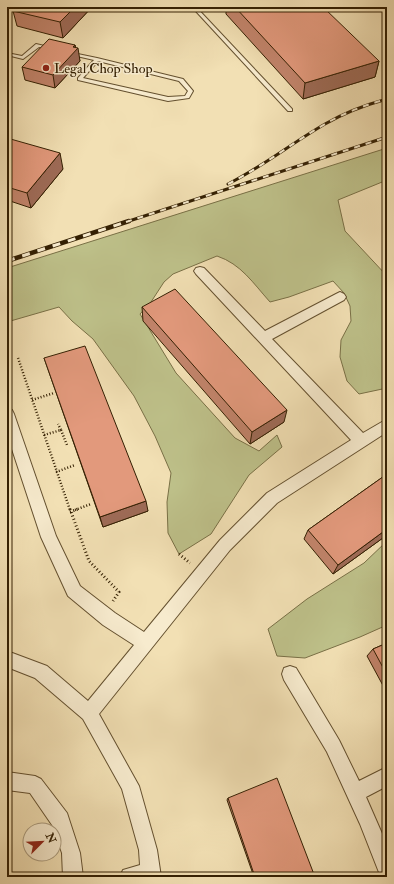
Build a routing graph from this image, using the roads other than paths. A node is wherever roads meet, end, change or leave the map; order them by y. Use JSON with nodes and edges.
{"nodes":[{"id":1,"x":194,"y":7,"type":"edge"},
{"id":2,"x":60,"y":50,"type":"edge"},
{"id":3,"x":67,"y":52,"type":"edge"},
{"id":4,"x":7,"y":54,"type":"edge"},
{"id":5,"x":97,"y":59,"type":"junction"},
{"id":6,"x":290,"y":110,"type":"dead end"},
{"id":7,"x":200,"y":271,"type":"dead end"},
{"id":8,"x":340,"y":297,"type":"dead end"},
{"id":9,"x":264,"y":338,"type":"junction"},
{"id":10,"x":7,"y":414,"type":"edge"},
{"id":11,"x":387,"y":425,"type":"edge"},
{"id":12,"x":361,"y":441,"type":"junction"},
{"id":13,"x":146,"y":643,"type":"junction"},
{"id":14,"x":7,"y":659,"type":"edge"},
{"id":15,"x":290,"y":674,"type":"dead end"},
{"id":16,"x":89,"y":713,"type":"junction"},
{"id":17,"x":387,"y":776,"type":"edge"},
{"id":18,"x":7,"y":781,"type":"edge"},
{"id":19,"x":355,"y":793,"type":"junction"},
{"id":20,"x":387,"y":868,"type":"edge"},
{"id":21,"x":151,"y":875,"type":"edge"},
{"id":22,"x":73,"y":877,"type":"edge"},
{"id":23,"x":130,"y":877,"type":"edge"}],
"edges":[{"from":1,"to":6,"type":"lane"},
{"from":2,"to":4,"type":"lane"},
{"from":3,"to":5,"type":"lane"},
{"from":5,"to":5,"type":"lane"},
{"from":7,"to":9,"type":"street"},
{"from":8,"to":9,"type":"street"},
{"from":9,"to":12,"type":"street"},
{"from":10,"to":13,"type":"street"},
{"from":11,"to":12,"type":"street"},
{"from":12,"to":13,"type":"street"},
{"from":13,"to":16,"type":"street"},
{"from":14,"to":16,"type":"street"},
{"from":15,"to":19,"type":"street"},
{"from":16,"to":21,"type":"street"},
{"from":17,"to":19,"type":"street"},
{"from":18,"to":22,"type":"street"},
{"from":19,"to":20,"type":"street"},
{"from":21,"to":23,"type":"street"}]}
